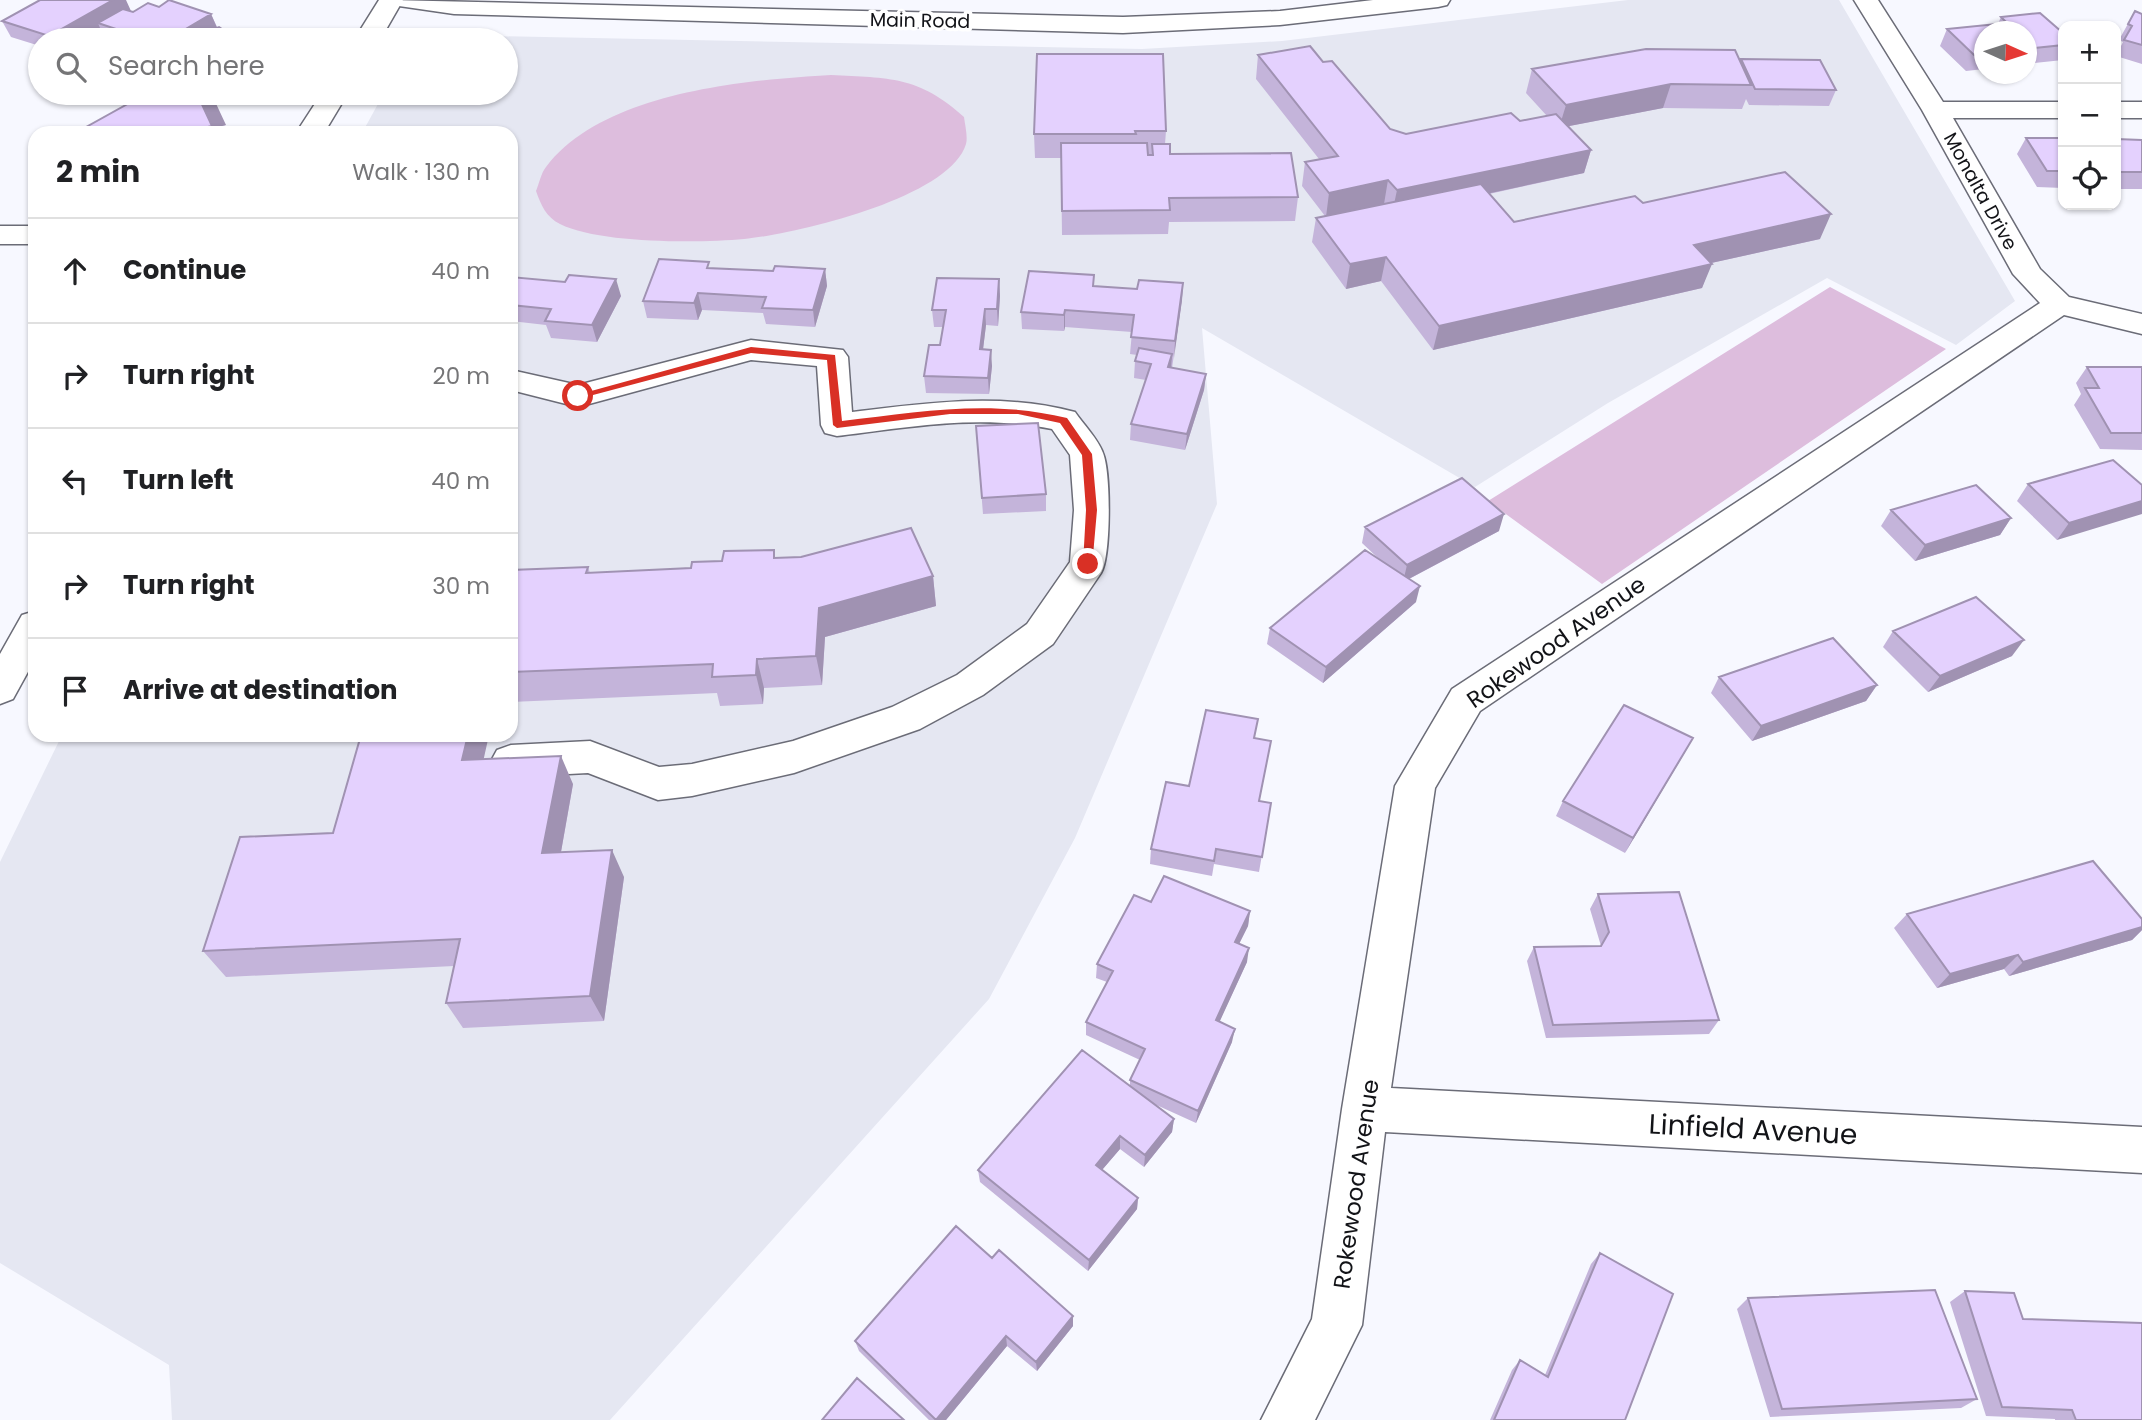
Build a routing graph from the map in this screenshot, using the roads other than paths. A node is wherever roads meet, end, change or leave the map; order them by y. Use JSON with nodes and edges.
{"nodes":[{"id":1,"x":391,"y":0,"type":"edge"},
{"id":2,"x":401,"y":0,"type":"edge"},
{"id":3,"x":1438,"y":0,"type":"edge"},
{"id":4,"x":1866,"y":0,"type":"edge"},
{"id":5,"x":374,"y":28,"type":"edge"},
{"id":6,"x":328,"y":105,"type":"edge"},
{"id":7,"x":1935,"y":110,"type":"junction"},
{"id":8,"x":2058,"y":110,"type":"edge"},
{"id":9,"x":2121,"y":110,"type":"edge"},
{"id":10,"x":2142,"y":110,"type":"edge"},
{"id":11,"x":314,"y":126,"type":"edge"},
{"id":12,"x":0,"y":235,"type":"edge"},
{"id":13,"x":28,"y":235,"type":"edge"},
{"id":14,"x":2059,"y":304,"type":"junction"},
{"id":15,"x":2142,"y":324,"type":"edge"},
{"id":16,"x":518,"y":382,"type":"edge"},
{"id":17,"x":28,"y":638,"type":"edge"},
{"id":18,"x":0,"y":689,"type":"edge"},
{"id":19,"x":509,"y":761,"type":"edge"},
{"id":20,"x":1365,"y":1109,"type":"junction"},
{"id":21,"x":2142,"y":1150,"type":"edge"},
{"id":22,"x":1287,"y":1420,"type":"edge"}],
"edges":[{"from":1,"to":5,"type":"street"},
{"from":2,"to":3,"type":"street","name":"Main Road"},
{"from":4,"to":7,"type":"street","name":"Monalta Drive"},
{"from":6,"to":11,"type":"street"},
{"from":7,"to":8,"type":"street"},
{"from":7,"to":14,"type":"street","name":"Monalta Drive"},
{"from":9,"to":10,"type":"street"},
{"from":12,"to":13,"type":"street"},
{"from":14,"to":15,"type":"street"},
{"from":14,"to":20,"type":"street","name":"Rokewood Avenue"},
{"from":16,"to":19,"type":"street"},
{"from":17,"to":18,"type":"street"},
{"from":20,"to":21,"type":"street","name":"Linfield Avenue"},
{"from":20,"to":22,"type":"street","name":"Rokewood Avenue"}]}
